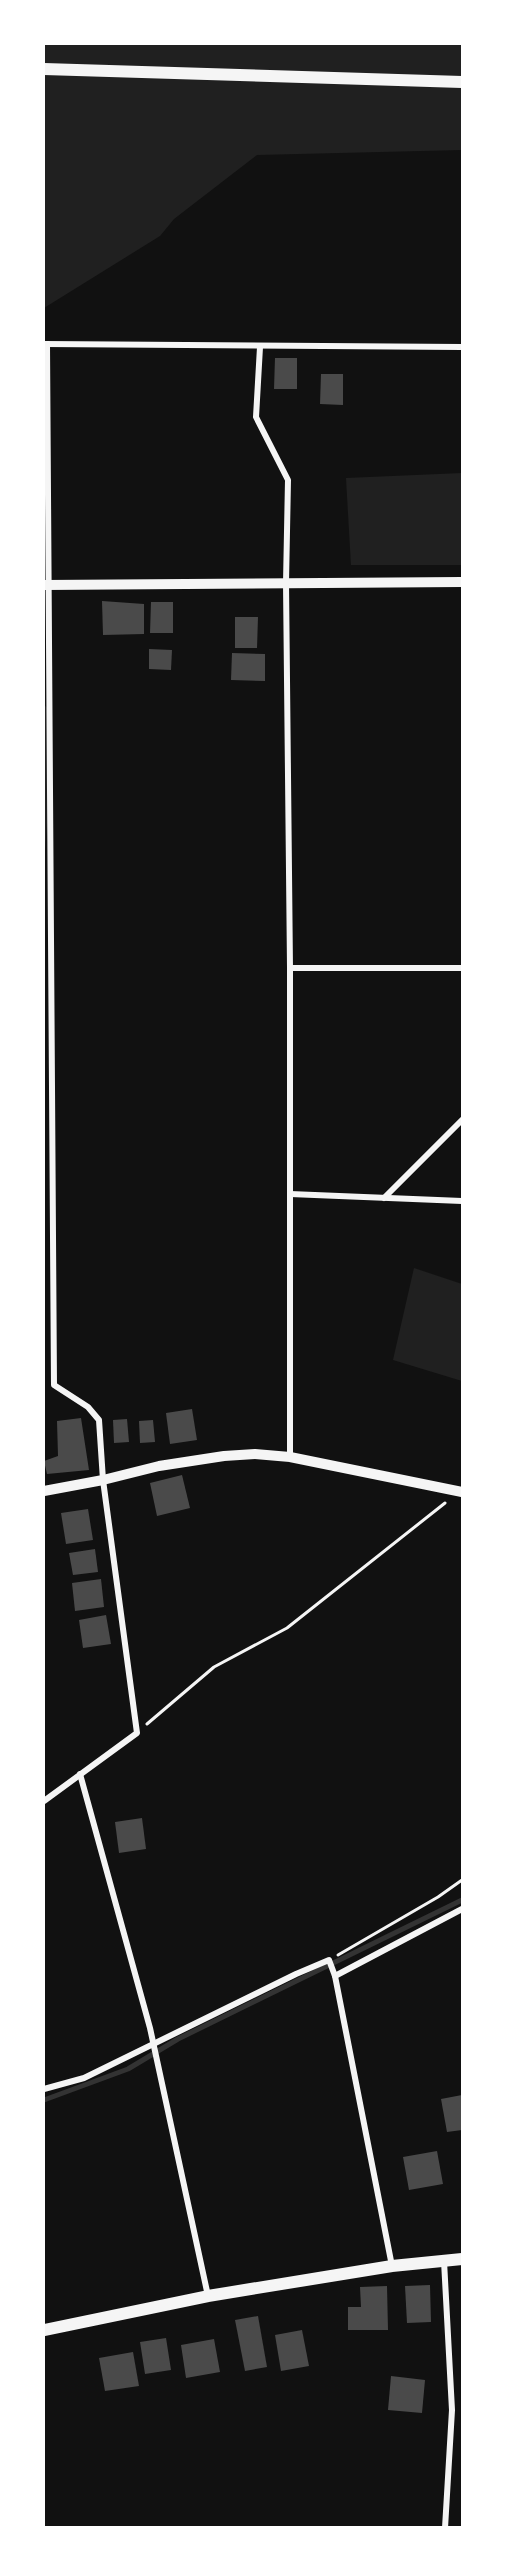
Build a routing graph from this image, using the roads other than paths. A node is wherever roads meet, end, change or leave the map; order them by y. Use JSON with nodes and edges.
{"nodes":[{"id":1,"x":44,"y":69,"type":"edge"},
{"id":2,"x":462,"y":82,"type":"edge"},
{"id":3,"x":45,"y":344,"type":"edge"},
{"id":4,"x":260,"y":347,"type":"junction"},
{"id":5,"x":462,"y":347,"type":"edge"},
{"id":6,"x":462,"y":582,"type":"edge"},
{"id":7,"x":286,"y":583,"type":"junction"},
{"id":8,"x":46,"y":585,"type":"edge"},
{"id":9,"x":290,"y":968,"type":"junction"},
{"id":10,"x":462,"y":968,"type":"edge"},
{"id":11,"x":462,"y":1120,"type":"edge"},
{"id":12,"x":290,"y":1194,"type":"junction"},
{"id":13,"x":384,"y":1198,"type":"junction"},
{"id":14,"x":462,"y":1201,"type":"edge"},
{"id":15,"x":290,"y":1457,"type":"junction"},
{"id":16,"x":104,"y":1480,"type":"junction"},
{"id":17,"x":44,"y":1491,"type":"edge"},
{"id":18,"x":461,"y":1491,"type":"edge"},
{"id":19,"x":80,"y":1774,"type":"junction"},
{"id":20,"x":44,"y":1802,"type":"edge"},
{"id":21,"x":462,"y":1909,"type":"edge"},
{"id":22,"x":335,"y":1975,"type":"junction"},
{"id":23,"x":154,"y":2044,"type":"junction"},
{"id":24,"x":44,"y":2089,"type":"edge"},
{"id":25,"x":462,"y":2259,"type":"edge"},
{"id":26,"x":444,"y":2260,"type":"junction"},
{"id":27,"x":392,"y":2266,"type":"junction"},
{"id":28,"x":208,"y":2296,"type":"junction"},
{"id":29,"x":44,"y":2330,"type":"edge"},
{"id":30,"x":445,"y":2528,"type":"edge"}],
"edges":[{"from":1,"to":2,"type":"main road"},
{"from":3,"to":4,"type":"street"},
{"from":3,"to":8,"type":"street"},
{"from":4,"to":5,"type":"street"},
{"from":4,"to":7,"type":"street"},
{"from":6,"to":7,"type":"street"},
{"from":7,"to":8,"type":"street"},
{"from":7,"to":9,"type":"street"},
{"from":8,"to":16,"type":"street"},
{"from":9,"to":10,"type":"street"},
{"from":9,"to":12,"type":"street"},
{"from":11,"to":13,"type":"street"},
{"from":12,"to":13,"type":"street"},
{"from":12,"to":15,"type":"street"},
{"from":13,"to":14,"type":"street"},
{"from":15,"to":16,"type":"street"},
{"from":15,"to":18,"type":"street"},
{"from":16,"to":17,"type":"street"},
{"from":16,"to":19,"type":"street"},
{"from":19,"to":20,"type":"street"},
{"from":19,"to":23,"type":"street"},
{"from":21,"to":22,"type":"street"},
{"from":22,"to":23,"type":"street"},
{"from":22,"to":27,"type":"street"},
{"from":23,"to":24,"type":"street"},
{"from":23,"to":28,"type":"street"},
{"from":25,"to":26,"type":"main road"},
{"from":26,"to":27,"type":"main road"},
{"from":26,"to":30,"type":"street"},
{"from":27,"to":28,"type":"main road"},
{"from":28,"to":29,"type":"main road"}]}
